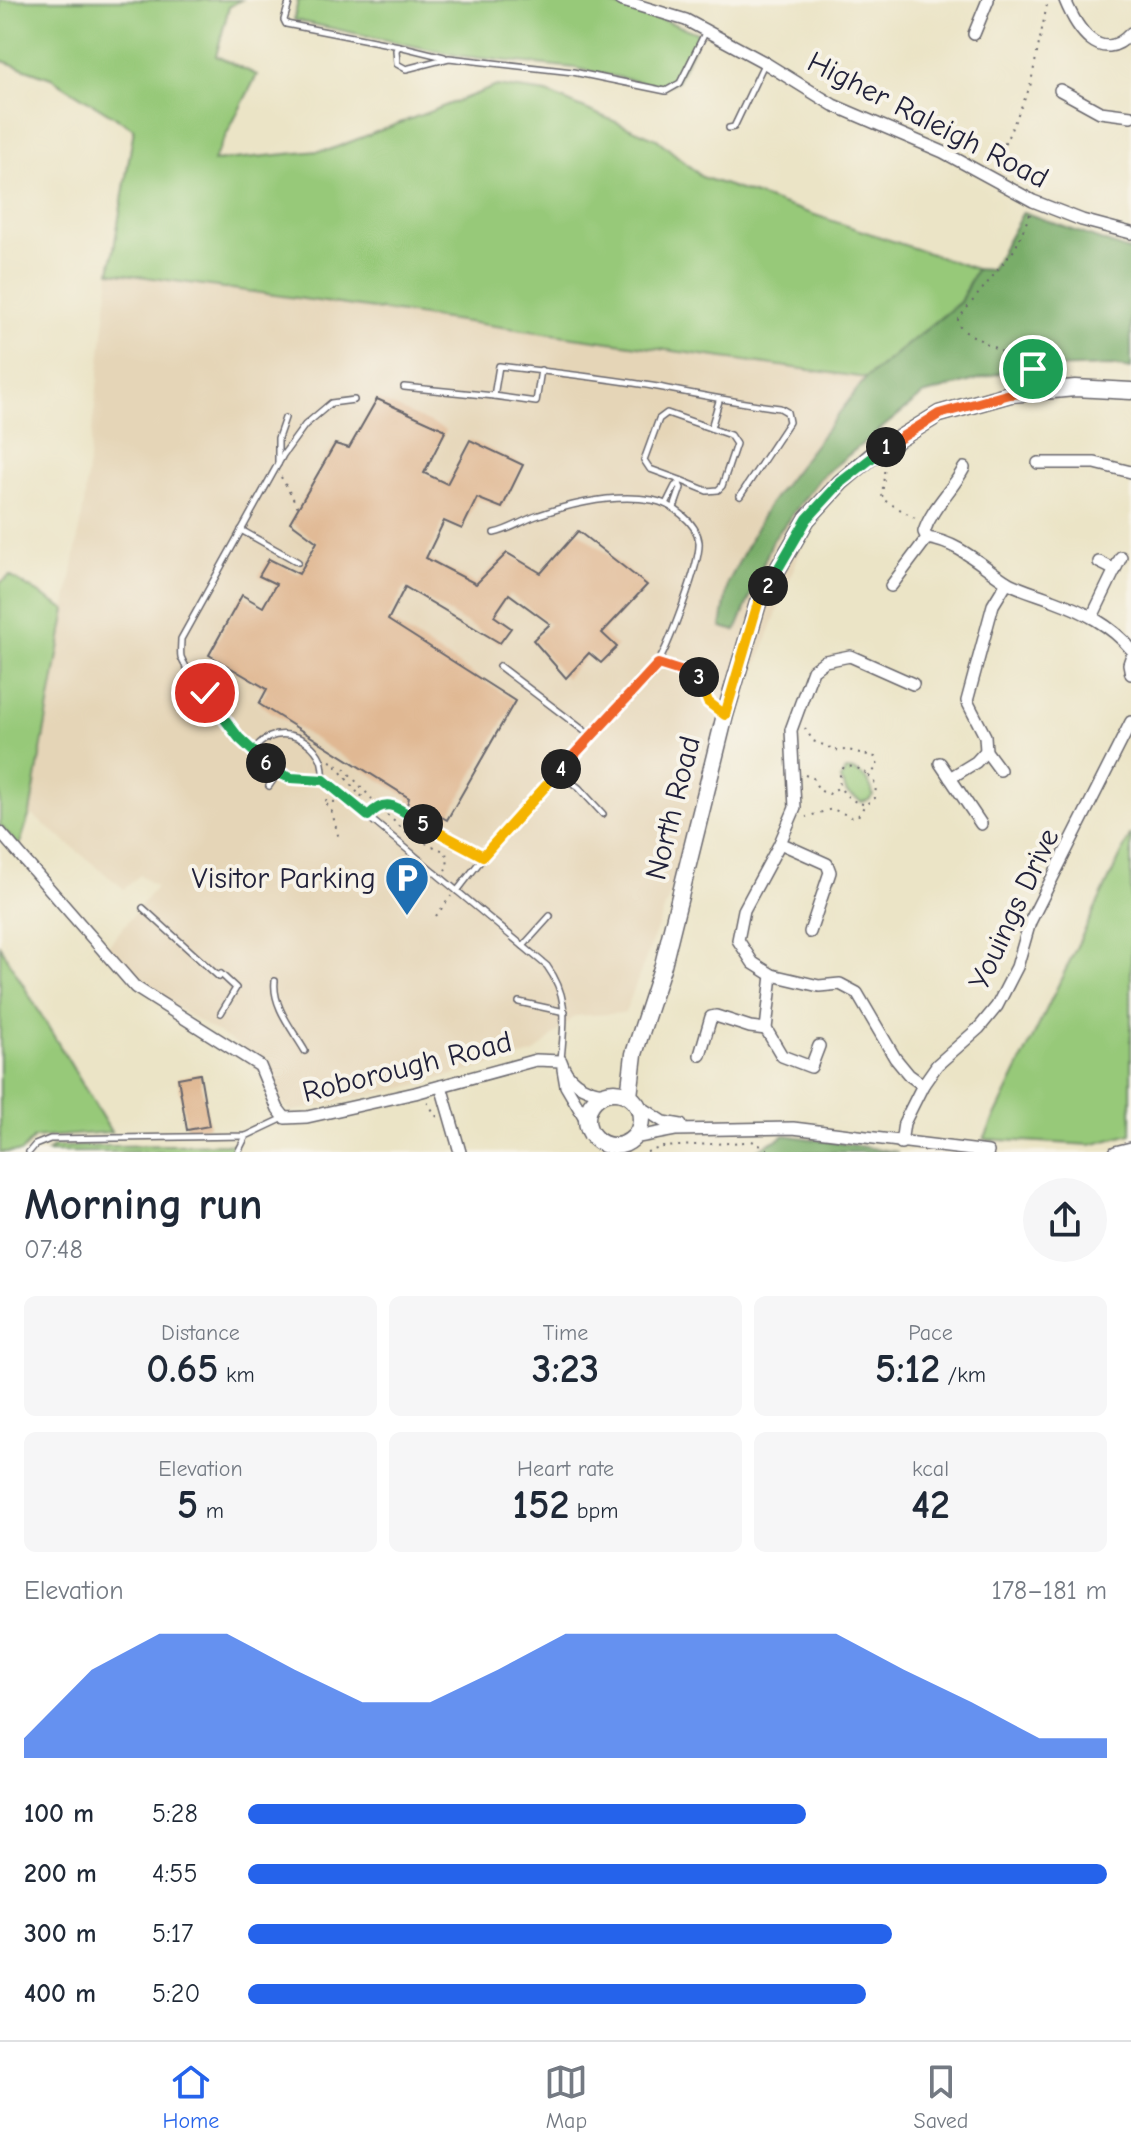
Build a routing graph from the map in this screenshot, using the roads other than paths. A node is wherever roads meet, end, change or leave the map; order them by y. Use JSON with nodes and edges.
{"nodes":[{"id":1,"x":290,"y":0,"type":"edge"},
{"id":2,"x":620,"y":0,"type":"edge"},
{"id":3,"x":988,"y":0,"type":"edge"},
{"id":4,"x":1065,"y":0,"type":"edge"},
{"id":5,"x":707,"y":31,"type":"junction"},
{"id":6,"x":974,"y":34,"type":"dead end"},
{"id":7,"x":1130,"y":37,"type":"edge"},
{"id":8,"x":399,"y":46,"type":"junction"},
{"id":9,"x":449,"y":58,"type":"junction"},
{"id":10,"x":764,"y":62,"type":"junction"},
{"id":11,"x":1060,"y":90,"type":"dead end"},
{"id":12,"x":1131,"y":116,"type":"edge"},
{"id":13,"x":729,"y":128,"type":"dead end"},
{"id":14,"x":1131,"y":233,"type":"edge"},
{"id":15,"x":541,"y":370,"type":"junction"},
{"id":16,"x":404,"y":387,"type":"dead end"},
{"id":17,"x":1131,"y":391,"type":"edge"},
{"id":18,"x":494,"y":396,"type":"junction"},
{"id":19,"x":354,"y":400,"type":"dead end"},
{"id":20,"x":719,"y":401,"type":"junction"},
{"id":21,"x":285,"y":418,"type":"dead end"},
{"id":22,"x":711,"y":428,"type":"junction"},
{"id":23,"x":1038,"y":463,"type":"dead end"},
{"id":24,"x":278,"y":464,"type":"junction"},
{"id":25,"x":964,"y":468,"type":"dead end"},
{"id":26,"x":1131,"y":472,"type":"edge"},
{"id":27,"x":679,"y":482,"type":"junction"},
{"id":28,"x":740,"y":496,"type":"dead end"},
{"id":29,"x":666,"y":504,"type":"junction"},
{"id":30,"x":674,"y":508,"type":"junction"},
{"id":31,"x":241,"y":530,"type":"junction"},
{"id":32,"x":494,"y":533,"type":"dead end"},
{"id":33,"x":927,"y":538,"type":"junction"},
{"id":34,"x":1121,"y":557,"type":"dead end"},
{"id":35,"x":298,"y":562,"type":"dead end"},
{"id":36,"x":1099,"y":562,"type":"dead end"},
{"id":37,"x":1115,"y":570,"type":"junction"},
{"id":38,"x":1007,"y":582,"type":"junction"},
{"id":39,"x":891,"y":586,"type":"dead end"},
{"id":40,"x":1092,"y":617,"type":"junction"},
{"id":41,"x":1131,"y":649,"type":"edge"},
{"id":42,"x":1131,"y":658,"type":"edge"},
{"id":43,"x":499,"y":666,"type":"dead end"},
{"id":44,"x":1131,"y":674,"type":"edge"},
{"id":45,"x":913,"y":684,"type":"dead end"},
{"id":46,"x":1131,"y":722,"type":"edge"},
{"id":47,"x":591,"y":736,"type":"junction"},
{"id":48,"x":986,"y":751,"type":"junction"},
{"id":49,"x":253,"y":752,"type":"junction"},
{"id":50,"x":940,"y":763,"type":"dead end"},
{"id":51,"x":1000,"y":770,"type":"dead end"},
{"id":52,"x":558,"y":772,"type":"junction"},
{"id":53,"x":278,"y":773,"type":"junction"},
{"id":54,"x":950,"y":778,"type":"junction"},
{"id":55,"x":324,"y":780,"type":"junction"},
{"id":56,"x":269,"y":786,"type":"dead end"},
{"id":57,"x":603,"y":814,"type":"dead end"},
{"id":58,"x":368,"y":816,"type":"junction"},
{"id":59,"x":981,"y":824,"type":"dead end"},
{"id":60,"x":0,"y":832,"type":"edge"},
{"id":61,"x":780,"y":843,"type":"junction"},
{"id":62,"x":483,"y":856,"type":"junction"},
{"id":63,"x":454,"y":894,"type":"junction"},
{"id":64,"x":143,"y":908,"type":"dead end"},
{"id":65,"x":550,"y":916,"type":"dead end"},
{"id":66,"x":810,"y":932,"type":"dead end"},
{"id":67,"x":523,"y":946,"type":"junction"},
{"id":68,"x":772,"y":975,"type":"junction"},
{"id":69,"x":275,"y":981,"type":"dead end"},
{"id":70,"x":519,"y":1002,"type":"dead end"},
{"id":71,"x":565,"y":1012,"type":"junction"},
{"id":72,"x":221,"y":1013,"type":"dead end"},
{"id":73,"x":766,"y":1029,"type":"junction"},
{"id":74,"x":819,"y":1046,"type":"dead end"},
{"id":75,"x":305,"y":1051,"type":"dead end"},
{"id":76,"x":634,"y":1054,"type":"junction"},
{"id":77,"x":700,"y":1055,"type":"dead end"},
{"id":78,"x":562,"y":1064,"type":"junction"},
{"id":79,"x":923,"y":1085,"type":"junction"},
{"id":80,"x":441,"y":1086,"type":"junction"},
{"id":81,"x":606,"y":1092,"type":"junction"},
{"id":82,"x":634,"y":1101,"type":"junction"},
{"id":83,"x":285,"y":1118,"type":"junction"},
{"id":84,"x":586,"y":1120,"type":"junction"},
{"id":85,"x":697,"y":1129,"type":"junction"},
{"id":86,"x":246,"y":1136,"type":"junction"},
{"id":87,"x":629,"y":1143,"type":"edge"},
{"id":88,"x":901,"y":1143,"type":"junction"},
{"id":89,"x":593,"y":1144,"type":"edge"},
{"id":90,"x":1131,"y":1148,"type":"edge"},
{"id":91,"x":29,"y":1152,"type":"edge"},
{"id":92,"x":238,"y":1152,"type":"edge"},
{"id":93,"x":460,"y":1152,"type":"edge"},
{"id":94,"x":988,"y":1152,"type":"edge"},
{"id":95,"x":1115,"y":1152,"type":"edge"}],
"edges":[{"from":1,"to":8,"type":"lane"},
{"from":2,"to":5,"type":"street","name":"Higher Raleigh Road"},
{"from":3,"to":6,"type":"street"},
{"from":4,"to":7,"type":"street"},
{"from":5,"to":9,"type":"lane"},
{"from":5,"to":10,"type":"street","name":"Higher Raleigh Road"},
{"from":8,"to":9,"type":"lane"},
{"from":8,"to":9,"type":"lane"},
{"from":10,"to":13,"type":"lane"},
{"from":10,"to":14,"type":"street","name":"Higher Raleigh Road"},
{"from":11,"to":12,"type":"street"},
{"from":15,"to":18,"type":"lane"},
{"from":15,"to":18,"type":"lane"},
{"from":15,"to":20,"type":"lane"},
{"from":16,"to":18,"type":"lane"},
{"from":17,"to":76,"type":"main road","name":"North Road"},
{"from":19,"to":24,"type":"lane"},
{"from":20,"to":22,"type":"lane"},
{"from":20,"to":28,"type":"lane"},
{"from":21,"to":24,"type":"lane"},
{"from":22,"to":27,"type":"lane"},
{"from":22,"to":27,"type":"lane"},
{"from":23,"to":26,"type":"street"},
{"from":24,"to":31,"type":"lane"},
{"from":25,"to":33,"type":"street"},
{"from":27,"to":29,"type":"lane"},
{"from":27,"to":30,"type":"lane"},
{"from":29,"to":30,"type":"lane"},
{"from":29,"to":32,"type":"lane"},
{"from":30,"to":47,"type":"lane"},
{"from":31,"to":35,"type":"lane"},
{"from":31,"to":49,"type":"lane"},
{"from":33,"to":38,"type":"street"},
{"from":33,"to":39,"type":"street"},
{"from":34,"to":37,"type":"street"},
{"from":36,"to":37,"type":"street"},
{"from":37,"to":40,"type":"street"},
{"from":38,"to":40,"type":"street"},
{"from":38,"to":48,"type":"street"},
{"from":40,"to":41,"type":"street"},
{"from":42,"to":44,"type":"street"},
{"from":43,"to":47,"type":"lane"},
{"from":45,"to":61,"type":"street"},
{"from":46,"to":79,"type":"street","name":"Youings Drive"},
{"from":47,"to":52,"type":"lane"},
{"from":48,"to":51,"type":"street"},
{"from":48,"to":54,"type":"street"},
{"from":49,"to":53,"type":"lane"},
{"from":49,"to":55,"type":"lane"},
{"from":50,"to":54,"type":"street"},
{"from":52,"to":57,"type":"lane"},
{"from":52,"to":62,"type":"lane"},
{"from":53,"to":55,"type":"lane"},
{"from":53,"to":56,"type":"lane"},
{"from":54,"to":59,"type":"street"},
{"from":55,"to":58,"type":"lane"},
{"from":58,"to":62,"type":"lane"},
{"from":58,"to":63,"type":"lane"},
{"from":60,"to":83,"type":"street","name":"Roborough Road"},
{"from":61,"to":66,"type":"street"},
{"from":61,"to":68,"type":"street"},
{"from":62,"to":63,"type":"lane"},
{"from":63,"to":67,"type":"lane"},
{"from":64,"to":72,"type":"lane"},
{"from":65,"to":67,"type":"lane"},
{"from":67,"to":71,"type":"lane"},
{"from":68,"to":73,"type":"street"},
{"from":68,"to":79,"type":"street"},
{"from":69,"to":75,"type":"lane"},
{"from":70,"to":71,"type":"lane"},
{"from":71,"to":78,"type":"lane"},
{"from":73,"to":74,"type":"street"},
{"from":73,"to":77,"type":"street"},
{"from":76,"to":81,"type":"main road","name":"North Road"},
{"from":76,"to":82,"type":"main road","name":"North Road"},
{"from":78,"to":80,"type":"street","name":"Roborough Road"},
{"from":78,"to":81,"type":"street"},
{"from":78,"to":84,"type":"street"},
{"from":79,"to":88,"type":"street","name":"Youings Drive"},
{"from":80,"to":83,"type":"street","name":"Roborough Road"},
{"from":80,"to":93,"type":"street"},
{"from":81,"to":82,"type":"main road"},
{"from":81,"to":84,"type":"main road"},
{"from":82,"to":85,"type":"street"},
{"from":82,"to":87,"type":"main road"},
{"from":83,"to":86,"type":"lane"},
{"from":84,"to":89,"type":"main road"},
{"from":85,"to":87,"type":"street"},
{"from":85,"to":88,"type":"street"},
{"from":86,"to":91,"type":"lane"},
{"from":86,"to":92,"type":"lane"},
{"from":87,"to":89,"type":"main road"},
{"from":88,"to":94,"type":"street"},
{"from":90,"to":95,"type":"street"}]}
